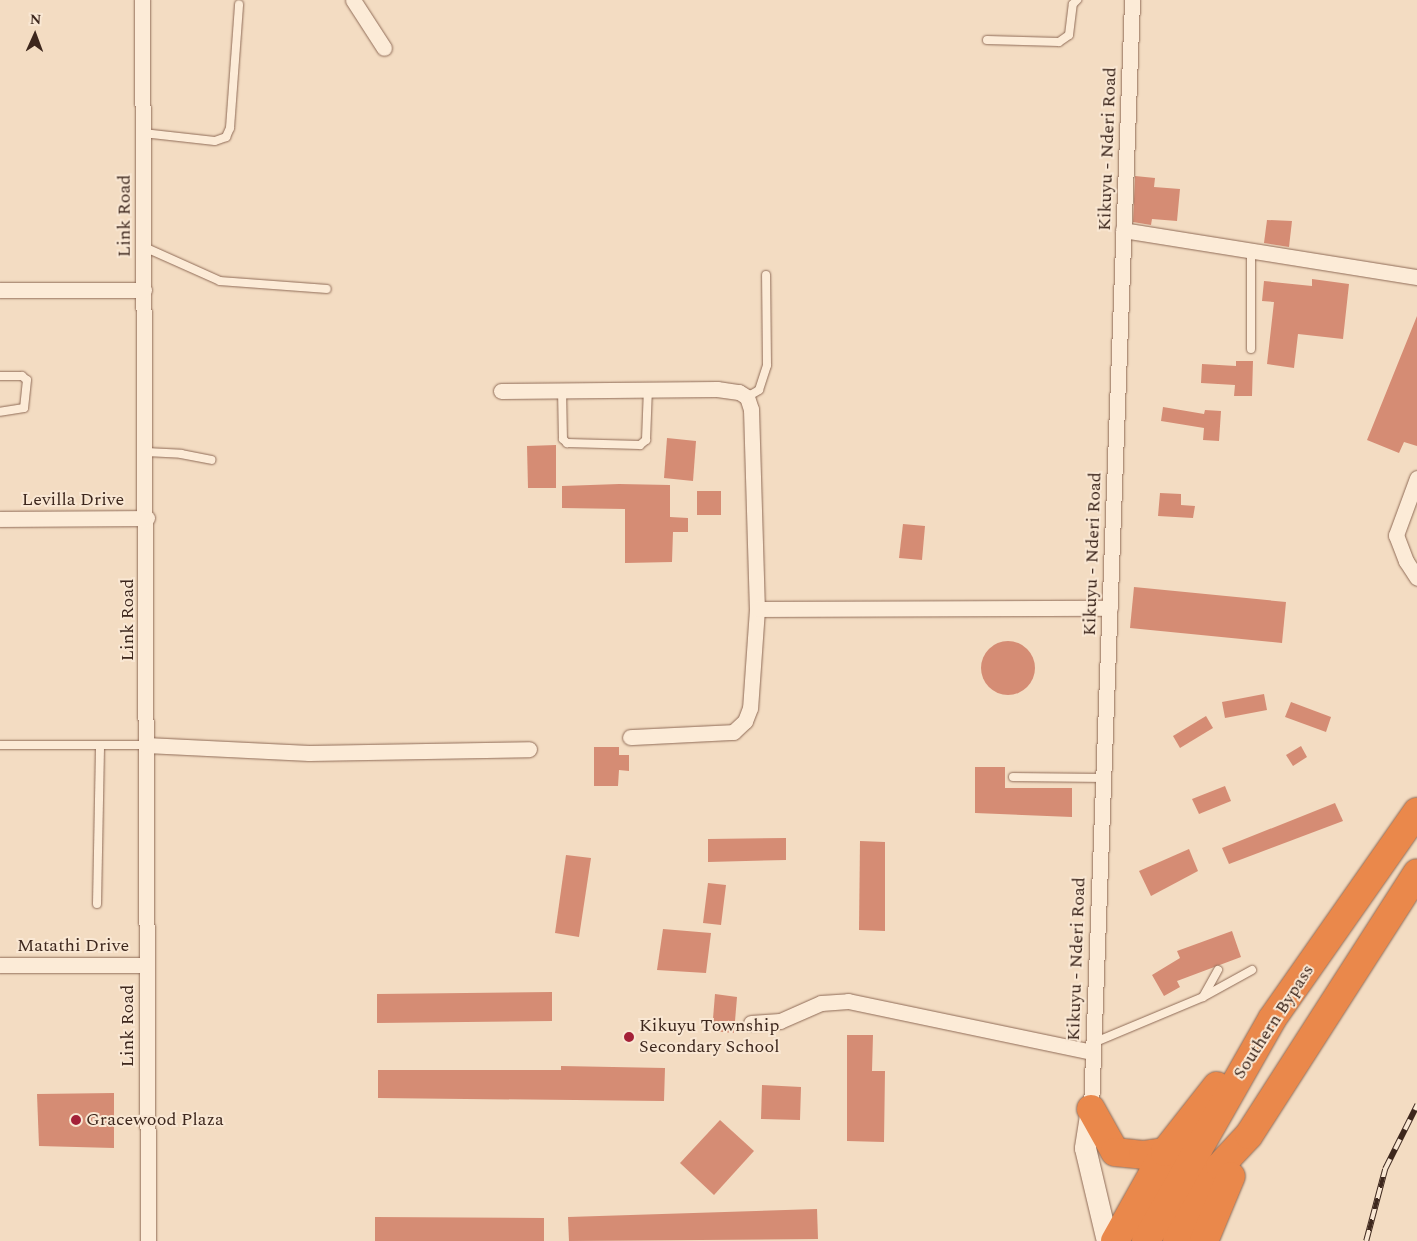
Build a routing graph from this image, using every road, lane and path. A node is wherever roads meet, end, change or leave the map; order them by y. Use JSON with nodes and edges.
{"nodes":[{"id":1,"x":142,"y":0,"type":"edge"},
{"id":2,"x":353,"y":0,"type":"edge"},
{"id":3,"x":1077,"y":0,"type":"edge"},
{"id":4,"x":1132,"y":0,"type":"edge"},
{"id":5,"x":238,"y":4,"type":"dead end"},
{"id":6,"x":987,"y":40,"type":"dead end"},
{"id":7,"x":384,"y":48,"type":"dead end"},
{"id":8,"x":144,"y":133,"type":"junction"},
{"id":9,"x":1123,"y":230,"type":"junction"},
{"id":10,"x":144,"y":247,"type":"junction"},
{"id":11,"x":1251,"y":250,"type":"junction"},
{"id":12,"x":766,"y":275,"type":"dead end"},
{"id":13,"x":1417,"y":277,"type":"edge"},
{"id":14,"x":327,"y":289,"type":"dead end"},
{"id":15,"x":0,"y":290,"type":"edge"},
{"id":16,"x":144,"y":290,"type":"junction"},
{"id":17,"x":1251,"y":349,"type":"dead end"},
{"id":18,"x":0,"y":376,"type":"edge"},
{"id":19,"x":562,"y":389,"type":"junction"},
{"id":20,"x":648,"y":389,"type":"junction"},
{"id":21,"x":500,"y":391,"type":"dead end"},
{"id":22,"x":747,"y":397,"type":"junction"},
{"id":23,"x":0,"y":412,"type":"edge"},
{"id":24,"x":146,"y":452,"type":"junction"},
{"id":25,"x":211,"y":460,"type":"dead end"},
{"id":26,"x":1417,"y":478,"type":"edge"},
{"id":27,"x":147,"y":518,"type":"junction"},
{"id":28,"x":0,"y":519,"type":"edge"},
{"id":29,"x":1417,"y":578,"type":"edge"},
{"id":30,"x":1110,"y":608,"type":"junction"},
{"id":31,"x":757,"y":609,"type":"junction"},
{"id":32,"x":630,"y":738,"type":"dead end"},
{"id":33,"x":0,"y":745,"type":"edge"},
{"id":34,"x":100,"y":745,"type":"junction"},
{"id":35,"x":146,"y":745,"type":"junction"},
{"id":36,"x":529,"y":749,"type":"dead end"},
{"id":37,"x":1013,"y":777,"type":"dead end"},
{"id":38,"x":1103,"y":778,"type":"junction"},
{"id":39,"x":1417,"y":812,"type":"edge"},
{"id":40,"x":1417,"y":873,"type":"edge"},
{"id":41,"x":97,"y":904,"type":"dead end"},
{"id":42,"x":0,"y":965,"type":"edge"},
{"id":43,"x":146,"y":965,"type":"junction"},
{"id":44,"x":1218,"y":970,"type":"dead end"},
{"id":45,"x":1252,"y":970,"type":"dead end"},
{"id":46,"x":1204,"y":996,"type":"junction"},
{"id":47,"x":1272,"y":1019,"type":"junction"},
{"id":48,"x":751,"y":1023,"type":"dead end"},
{"id":49,"x":1093,"y":1047,"type":"junction"},
{"id":50,"x":1091,"y":1109,"type":"junction"},
{"id":51,"x":1248,"y":1136,"type":"junction"},
{"id":52,"x":1165,"y":1152,"type":"junction"},
{"id":53,"x":148,"y":1241,"type":"edge"},
{"id":54,"x":1107,"y":1241,"type":"edge"},
{"id":55,"x":1115,"y":1241,"type":"edge"},
{"id":56,"x":1146,"y":1241,"type":"edge"},
{"id":57,"x":1177,"y":1241,"type":"edge"},
{"id":58,"x":1204,"y":1241,"type":"edge"}],
"edges":[{"from":1,"to":8,"type":"street","name":"Link Road"},
{"from":2,"to":7,"type":"street"},
{"from":3,"to":6,"type":"lane"},
{"from":4,"to":9,"type":"street","name":"Kikuyu - Nderi Road"},
{"from":5,"to":8,"type":"lane"},
{"from":8,"to":10,"type":"street","name":"Link Road"},
{"from":9,"to":11,"type":"street"},
{"from":9,"to":30,"type":"street","name":"Kikuyu - Nderi Road"},
{"from":10,"to":14,"type":"lane"},
{"from":10,"to":16,"type":"street","name":"Link Road"},
{"from":11,"to":13,"type":"street"},
{"from":11,"to":17,"type":"lane"},
{"from":12,"to":22,"type":"lane"},
{"from":15,"to":16,"type":"street"},
{"from":16,"to":24,"type":"street","name":"Link Road"},
{"from":18,"to":23,"type":"lane"},
{"from":19,"to":20,"type":"street"},
{"from":19,"to":20,"type":"lane"},
{"from":19,"to":21,"type":"street"},
{"from":20,"to":22,"type":"street"},
{"from":22,"to":31,"type":"street"},
{"from":24,"to":25,"type":"lane"},
{"from":24,"to":27,"type":"street","name":"Link Road"},
{"from":26,"to":29,"type":"street"},
{"from":27,"to":28,"type":"street","name":"Levilla Drive"},
{"from":27,"to":35,"type":"street","name":"Link Road"},
{"from":30,"to":31,"type":"street"},
{"from":30,"to":38,"type":"street","name":"Kikuyu - Nderi Road"},
{"from":31,"to":32,"type":"street"},
{"from":33,"to":34,"type":"lane"},
{"from":34,"to":35,"type":"lane"},
{"from":34,"to":41,"type":"lane"},
{"from":35,"to":36,"type":"street"},
{"from":35,"to":43,"type":"street","name":"Link Road"},
{"from":37,"to":38,"type":"lane"},
{"from":38,"to":49,"type":"street","name":"Kikuyu - Nderi Road"},
{"from":39,"to":47,"type":"highway","name":"Southern Bypass"},
{"from":40,"to":51,"type":"highway"},
{"from":42,"to":43,"type":"street","name":"Matathi Drive"},
{"from":43,"to":53,"type":"street","name":"Link Road"},
{"from":44,"to":46,"type":"lane"},
{"from":45,"to":46,"type":"lane"},
{"from":46,"to":49,"type":"lane"},
{"from":47,"to":52,"type":"highway"},
{"from":47,"to":56,"type":"highway","name":"Southern Bypass"},
{"from":48,"to":49,"type":"street"},
{"from":49,"to":50,"type":"street","name":"Kikuyu - Nderi Road"},
{"from":50,"to":52,"type":"highway"},
{"from":50,"to":54,"type":"street"},
{"from":51,"to":57,"type":"highway"},
{"from":51,"to":58,"type":"highway"},
{"from":52,"to":55,"type":"highway"}]}
